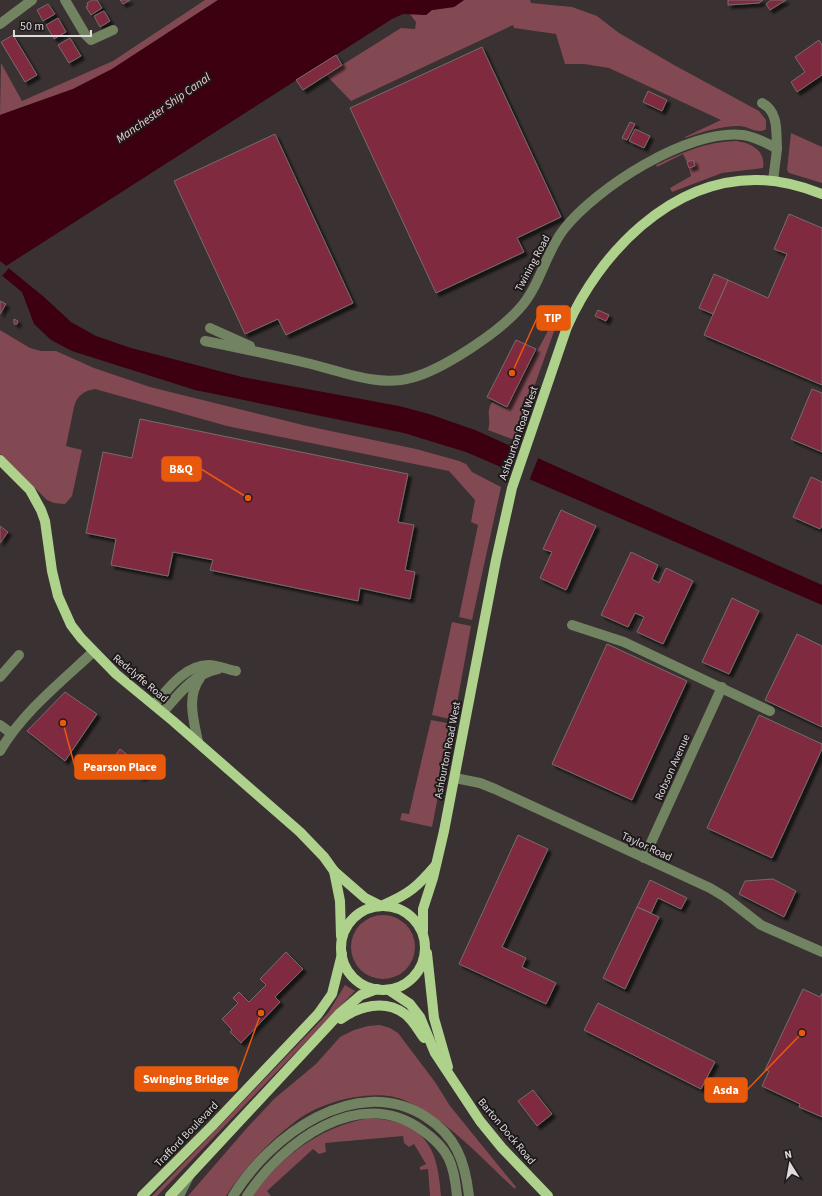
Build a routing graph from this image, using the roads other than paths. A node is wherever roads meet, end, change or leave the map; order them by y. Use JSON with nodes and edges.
{"nodes":[{"id":1,"x":32,"y":0,"type":"edge"},
{"id":2,"x":65,"y":0,"type":"edge"},
{"id":3,"x":0,"y":24,"type":"edge"},
{"id":4,"x":113,"y":30,"type":"dead end"},
{"id":5,"x":762,"y":103,"type":"dead end"},
{"id":6,"x":777,"y":149,"type":"junction"},
{"id":7,"x":773,"y":181,"type":"junction"},
{"id":8,"x":822,"y":194,"type":"edge"},
{"id":9,"x":210,"y":328,"type":"dead end"},
{"id":10,"x":205,"y":341,"type":"dead end"},
{"id":11,"x":268,"y":354,"type":"junction"},
{"id":12,"x":0,"y":460,"type":"edge"},
{"id":13,"x":572,"y":625,"type":"dead end"},
{"id":14,"x":93,"y":652,"type":"junction"},
{"id":15,"x":19,"y":655,"type":"dead end"},
{"id":16,"x":224,"y":669,"type":"junction"},
{"id":17,"x":206,"y":672,"type":"junction"},
{"id":18,"x":236,"y":672,"type":"dead end"},
{"id":19,"x":0,"y":677,"type":"edge"},
{"id":20,"x":722,"y":687,"type":"junction"},
{"id":21,"x":154,"y":705,"type":"junction"},
{"id":22,"x":770,"y":711,"type":"dead end"},
{"id":23,"x":163,"y":712,"type":"junction"},
{"id":24,"x":0,"y":725,"type":"edge"},
{"id":25,"x":11,"y":733,"type":"junction"},
{"id":26,"x":198,"y":742,"type":"junction"},
{"id":27,"x":0,"y":751,"type":"edge"},
{"id":28,"x":455,"y":778,"type":"junction"},
{"id":29,"x":644,"y":858,"type":"junction"},
{"id":30,"x":437,"y":863,"type":"junction"},
{"id":31,"x":334,"y":871,"type":"junction"},
{"id":32,"x":381,"y":905,"type":"junction"},
{"id":33,"x":423,"y":932,"type":"junction"},
{"id":34,"x":426,"y":945,"type":"junction"},
{"id":35,"x":341,"y":950,"type":"junction"},
{"id":36,"x":822,"y":952,"type":"edge"},
{"id":37,"x":377,"y":989,"type":"junction"},
{"id":38,"x":389,"y":990,"type":"junction"},
{"id":39,"x":321,"y":1033,"type":"junction"},
{"id":40,"x":435,"y":1053,"type":"junction"},
{"id":41,"x":452,"y":1078,"type":"junction"},
{"id":42,"x":189,"y":1176,"type":"junction"},
{"id":43,"x":142,"y":1196,"type":"edge"},
{"id":44,"x":170,"y":1196,"type":"edge"},
{"id":45,"x":180,"y":1196,"type":"edge"},
{"id":46,"x":233,"y":1196,"type":"edge"},
{"id":47,"x":247,"y":1196,"type":"edge"},
{"id":48,"x":457,"y":1196,"type":"edge"},
{"id":49,"x":469,"y":1196,"type":"edge"},
{"id":50,"x":548,"y":1196,"type":"edge"}],
"edges":[{"from":1,"to":3,"type":"street"},
{"from":2,"to":4,"type":"street"},
{"from":5,"to":6,"type":"street"},
{"from":6,"to":7,"type":"street"},
{"from":6,"to":11,"type":"street","name":"Twining Road"},
{"from":7,"to":8,"type":"main road","name":"Ashburton Road West"},
{"from":7,"to":28,"type":"main road","name":"Ashburton Road West"},
{"from":9,"to":11,"type":"street"},
{"from":10,"to":11,"type":"street"},
{"from":12,"to":14,"type":"main road","name":"Redclyffe Road"},
{"from":13,"to":20,"type":"street"},
{"from":14,"to":21,"type":"main road","name":"Redclyffe Road"},
{"from":14,"to":25,"type":"street"},
{"from":15,"to":19,"type":"street"},
{"from":16,"to":17,"type":"street"},
{"from":16,"to":18,"type":"street"},
{"from":16,"to":21,"type":"street"},
{"from":17,"to":23,"type":"street"},
{"from":17,"to":26,"type":"street"},
{"from":20,"to":22,"type":"street"},
{"from":20,"to":29,"type":"street","name":"Robson Avenue"},
{"from":21,"to":23,"type":"main road","name":"Redclyffe Road"},
{"from":23,"to":26,"type":"main road","name":"Redclyffe Road"},
{"from":24,"to":25,"type":"street"},
{"from":25,"to":27,"type":"street"},
{"from":26,"to":31,"type":"main road","name":"Redclyffe Road"},
{"from":28,"to":29,"type":"street","name":"Taylor Road"},
{"from":28,"to":30,"type":"main road","name":"Ashburton Road West"},
{"from":29,"to":36,"type":"street","name":"Taylor Road"},
{"from":30,"to":32,"type":"main road","name":"Ashburton Road West"},
{"from":30,"to":33,"type":"main road","name":"Ashburton Road West"},
{"from":31,"to":32,"type":"main road","name":"Redclyffe Road"},
{"from":31,"to":35,"type":"main road","name":"Redclyffe Road"},
{"from":32,"to":33,"type":"main road"},
{"from":32,"to":35,"type":"main road"},
{"from":33,"to":34,"type":"main road"},
{"from":34,"to":38,"type":"main road"},
{"from":34,"to":41,"type":"main road","name":"Barton Dock Road"},
{"from":35,"to":37,"type":"main road"},
{"from":35,"to":43,"type":"main road","name":"Trafford Boulevard"},
{"from":37,"to":38,"type":"main road"},
{"from":37,"to":39,"type":"main road"},
{"from":38,"to":40,"type":"main road","name":"Barton Dock Road"},
{"from":39,"to":40,"type":"main road"},
{"from":39,"to":42,"type":"main road"},
{"from":40,"to":41,"type":"main road","name":"Barton Dock Road"},
{"from":41,"to":50,"type":"main road","name":"Barton Dock Road"},
{"from":42,"to":44,"type":"main road"},
{"from":42,"to":45,"type":"street"},
{"from":46,"to":49,"type":"street"},
{"from":47,"to":48,"type":"street"}]}
